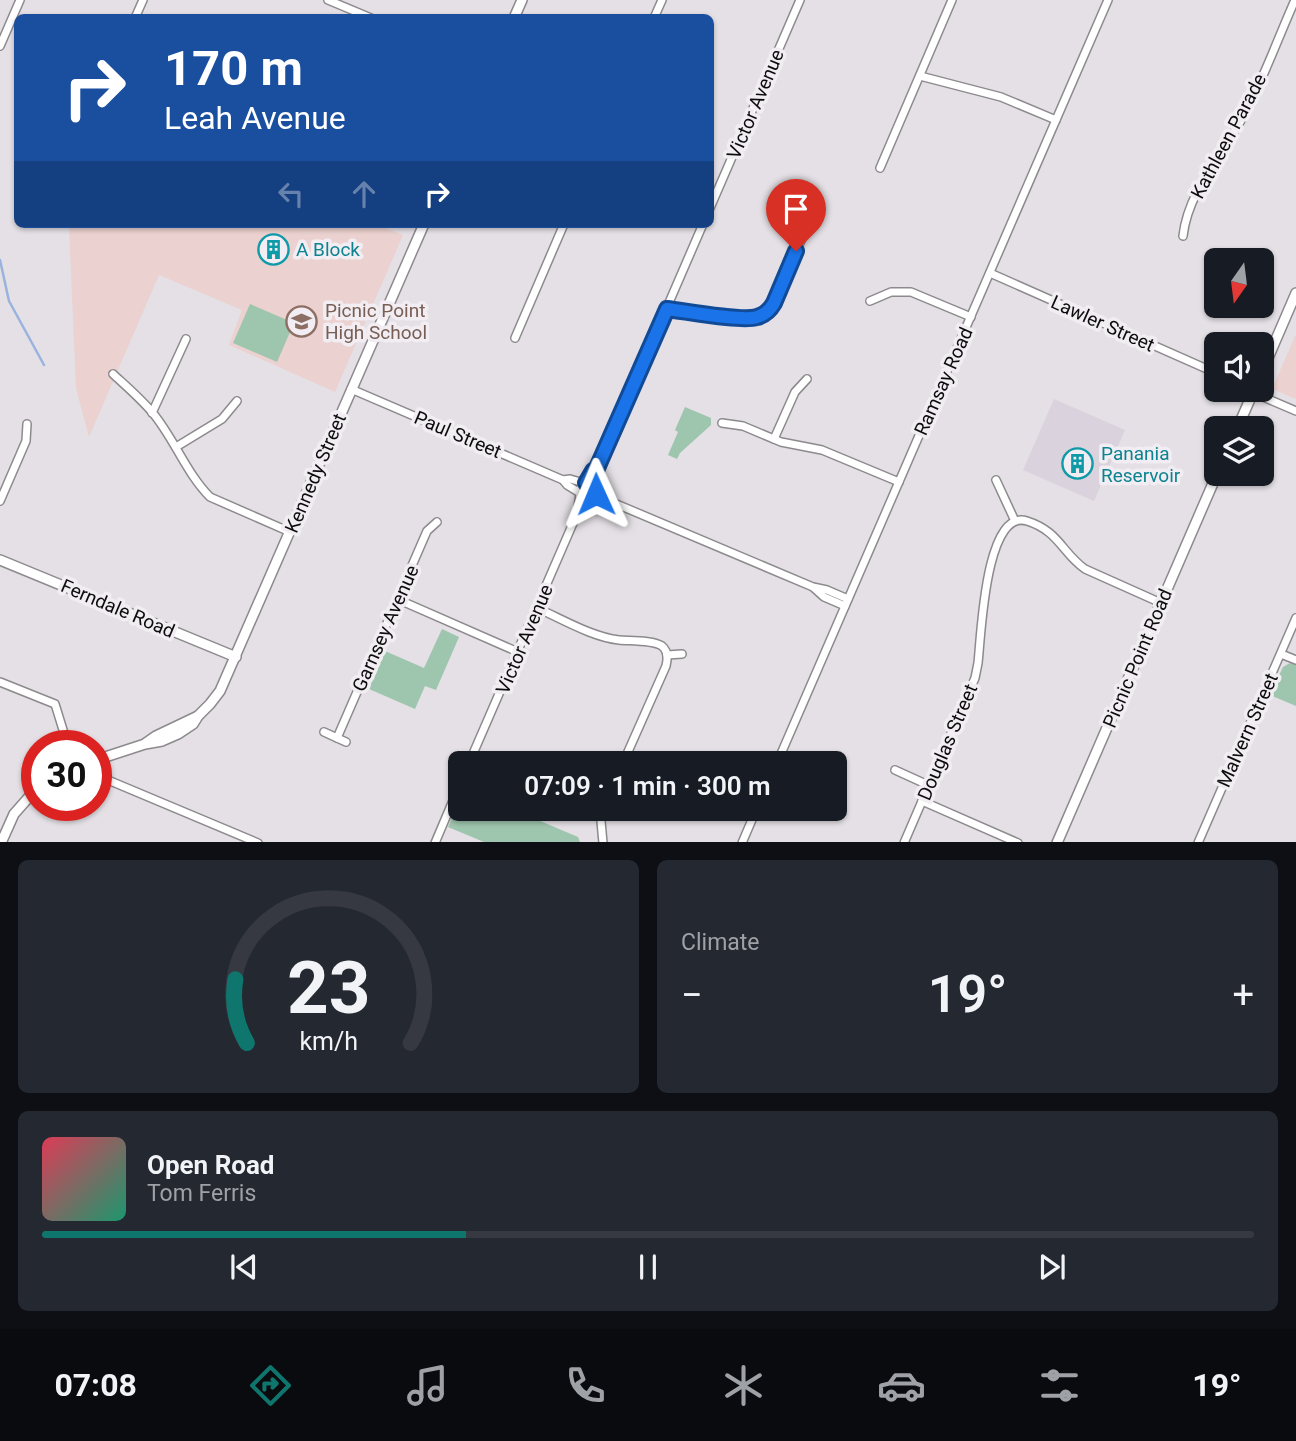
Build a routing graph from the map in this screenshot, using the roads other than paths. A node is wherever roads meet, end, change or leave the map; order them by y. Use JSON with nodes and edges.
{"nodes":[{"id":1,"x":20,"y":0,"type":"edge"},
{"id":2,"x":328,"y":0,"type":"edge"},
{"id":3,"x":800,"y":0,"type":"edge"},
{"id":4,"x":952,"y":0,"type":"edge"},
{"id":5,"x":1108,"y":0,"type":"edge"},
{"id":6,"x":1295,"y":0,"type":"edge"},
{"id":7,"x":361,"y":14,"type":"edge"},
{"id":8,"x":0,"y":46,"type":"edge"},
{"id":9,"x":920,"y":76,"type":"junction"},
{"id":10,"x":1056,"y":120,"type":"junction"},
{"id":11,"x":880,"y":168,"type":"dead end"},
{"id":12,"x":714,"y":199,"type":"edge"},
{"id":13,"x":422,"y":228,"type":"edge"},
{"id":14,"x":563,"y":228,"type":"edge"},
{"id":15,"x":701,"y":228,"type":"edge"},
{"id":16,"x":806,"y":229,"type":"dead end"},
{"id":17,"x":1183,"y":236,"type":"dead end"},
{"id":18,"x":990,"y":273,"type":"junction"},
{"id":19,"x":1296,"y":293,"type":"edge"},
{"id":20,"x":870,"y":301,"type":"dead end"},
{"id":21,"x":667,"y":309,"type":"junction"},
{"id":22,"x":971,"y":317,"type":"junction"},
{"id":23,"x":514,"y":338,"type":"dead end"},
{"id":24,"x":186,"y":339,"type":"dead end"},
{"id":25,"x":1274,"y":344,"type":"edge"},
{"id":26,"x":1204,"y":368,"type":"edge"},
{"id":27,"x":113,"y":374,"type":"dead end"},
{"id":28,"x":807,"y":379,"type":"dead end"},
{"id":29,"x":351,"y":389,"type":"junction"},
{"id":30,"x":237,"y":401,"type":"dead end"},
{"id":31,"x":1274,"y":402,"type":"edge"},
{"id":32,"x":1296,"y":411,"type":"edge"},
{"id":33,"x":152,"y":412,"type":"junction"},
{"id":34,"x":722,"y":423,"type":"dead end"},
{"id":35,"x":27,"y":424,"type":"dead end"},
{"id":36,"x":774,"y":439,"type":"junction"},
{"id":37,"x":176,"y":447,"type":"junction"},
{"id":38,"x":597,"y":468,"type":"junction"},
{"id":39,"x":563,"y":480,"type":"junction"},
{"id":40,"x":996,"y":480,"type":"dead end"},
{"id":41,"x":899,"y":482,"type":"junction"},
{"id":42,"x":585,"y":483,"type":"junction"},
{"id":43,"x":1212,"y":486,"type":"edge"},
{"id":44,"x":596,"y":488,"type":"junction"},
{"id":45,"x":580,"y":493,"type":"junction"},
{"id":46,"x":589,"y":499,"type":"junction"},
{"id":47,"x":0,"y":501,"type":"edge"},
{"id":48,"x":614,"y":502,"type":"junction"},
{"id":49,"x":577,"y":514,"type":"junction"},
{"id":50,"x":1015,"y":521,"type":"junction"},
{"id":51,"x":437,"y":522,"type":"dead end"},
{"id":52,"x":289,"y":532,"type":"junction"},
{"id":53,"x":0,"y":559,"type":"edge"},
{"id":54,"x":397,"y":600,"type":"junction"},
{"id":55,"x":847,"y":603,"type":"junction"},
{"id":56,"x":1161,"y":603,"type":"junction"},
{"id":57,"x":537,"y":608,"type":"junction"},
{"id":58,"x":1296,"y":618,"type":"edge"},
{"id":59,"x":518,"y":652,"type":"junction"},
{"id":60,"x":682,"y":654,"type":"dead end"},
{"id":61,"x":1281,"y":654,"type":"junction"},
{"id":62,"x":667,"y":655,"type":"junction"},
{"id":63,"x":236,"y":657,"type":"junction"},
{"id":64,"x":1296,"y":660,"type":"edge"},
{"id":65,"x":0,"y":682,"type":"edge"},
{"id":66,"x":63,"y":730,"type":"edge"},
{"id":67,"x":324,"y":732,"type":"dead end"},
{"id":68,"x":337,"y":738,"type":"junction"},
{"id":69,"x":346,"y":742,"type":"dead end"},
{"id":70,"x":475,"y":751,"type":"edge"},
{"id":71,"x":628,"y":751,"type":"edge"},
{"id":72,"x":782,"y":751,"type":"edge"},
{"id":73,"x":112,"y":755,"type":"edge"},
{"id":74,"x":895,"y":770,"type":"dead end"},
{"id":75,"x":112,"y":782,"type":"edge"},
{"id":76,"x":928,"y":785,"type":"junction"},
{"id":77,"x":922,"y":801,"type":"junction"},
{"id":78,"x":21,"y":806,"type":"edge"},
{"id":79,"x":448,"y":812,"type":"edge"},
{"id":80,"x":601,"y":821,"type":"edge"},
{"id":81,"x":751,"y":821,"type":"edge"},
{"id":82,"x":1,"y":842,"type":"edge"},
{"id":83,"x":258,"y":842,"type":"edge"},
{"id":84,"x":435,"y":842,"type":"edge"},
{"id":85,"x":603,"y":842,"type":"edge"},
{"id":86,"x":742,"y":842,"type":"edge"},
{"id":87,"x":904,"y":842,"type":"edge"},
{"id":88,"x":1017,"y":842,"type":"edge"},
{"id":89,"x":1057,"y":842,"type":"edge"},
{"id":90,"x":1198,"y":842,"type":"edge"}],
"edges":[{"from":1,"to":8,"type":"street"},
{"from":2,"to":7,"type":"street"},
{"from":3,"to":12,"type":"street","name":"Victor Avenue"},
{"from":4,"to":9,"type":"street"},
{"from":5,"to":10,"type":"street","name":"Ramsay Road"},
{"from":6,"to":17,"type":"street","name":"Kathleen Parade"},
{"from":9,"to":10,"type":"street"},
{"from":9,"to":11,"type":"street"},
{"from":10,"to":18,"type":"street","name":"Ramsay Road"},
{"from":13,"to":29,"type":"street","name":"Kennedy Street"},
{"from":14,"to":23,"type":"street"},
{"from":15,"to":21,"type":"street"},
{"from":16,"to":21,"type":"street"},
{"from":18,"to":22,"type":"street","name":"Ramsay Road"},
{"from":18,"to":26,"type":"street","name":"Lawler Street"},
{"from":19,"to":25,"type":"street"},
{"from":20,"to":22,"type":"street"},
{"from":21,"to":38,"type":"street"},
{"from":22,"to":41,"type":"street","name":"Ramsay Road"},
{"from":24,"to":33,"type":"street"},
{"from":27,"to":33,"type":"street"},
{"from":28,"to":36,"type":"street"},
{"from":29,"to":39,"type":"street","name":"Paul Street"},
{"from":29,"to":52,"type":"street","name":"Kennedy Street"},
{"from":30,"to":37,"type":"street"},
{"from":31,"to":32,"type":"street"},
{"from":33,"to":37,"type":"street"},
{"from":34,"to":36,"type":"street"},
{"from":35,"to":47,"type":"street"},
{"from":36,"to":41,"type":"street"},
{"from":37,"to":52,"type":"street"},
{"from":38,"to":42,"type":"street"},
{"from":38,"to":44,"type":"street"},
{"from":39,"to":42,"type":"street","name":"Paul Street"},
{"from":39,"to":45,"type":"street","name":"Paul Street"},
{"from":40,"to":50,"type":"street"},
{"from":41,"to":55,"type":"street","name":"Ramsay Road"},
{"from":42,"to":44,"type":"street"},
{"from":42,"to":45,"type":"street"},
{"from":43,"to":56,"type":"street","name":"Picnic Point Road"},
{"from":44,"to":46,"type":"street"},
{"from":44,"to":48,"type":"street"},
{"from":45,"to":46,"type":"street"},
{"from":45,"to":49,"type":"street","name":"Victor Avenue"},
{"from":46,"to":48,"type":"street"},
{"from":46,"to":49,"type":"street","name":"Victor Avenue"},
{"from":48,"to":55,"type":"street"},
{"from":49,"to":57,"type":"street","name":"Victor Avenue"},
{"from":50,"to":56,"type":"street"},
{"from":50,"to":76,"type":"street","name":"Douglas Street"},
{"from":51,"to":54,"type":"street","name":"Garnsey Avenue"},
{"from":52,"to":63,"type":"street","name":"Kennedy Street"},
{"from":53,"to":63,"type":"street","name":"Ferndale Road"},
{"from":54,"to":59,"type":"street"},
{"from":54,"to":68,"type":"street","name":"Garnsey Avenue"},
{"from":55,"to":72,"type":"street","name":"Ramsay Road"},
{"from":56,"to":89,"type":"street","name":"Picnic Point Road"},
{"from":57,"to":59,"type":"street","name":"Victor Avenue"},
{"from":57,"to":62,"type":"street"},
{"from":58,"to":61,"type":"street","name":"Malvern Street"},
{"from":59,"to":70,"type":"street","name":"Victor Avenue"},
{"from":60,"to":62,"type":"street"},
{"from":61,"to":64,"type":"street"},
{"from":61,"to":90,"type":"street","name":"Malvern Street"},
{"from":62,"to":71,"type":"street"},
{"from":63,"to":73,"type":"street","name":"Kennedy Street"},
{"from":65,"to":66,"type":"street"},
{"from":67,"to":68,"type":"street"},
{"from":68,"to":69,"type":"street"},
{"from":74,"to":76,"type":"street"},
{"from":75,"to":83,"type":"street"},
{"from":76,"to":77,"type":"street","name":"Douglas Street"},
{"from":77,"to":87,"type":"street","name":"Douglas Street"},
{"from":77,"to":88,"type":"street"},
{"from":78,"to":82,"type":"street"},
{"from":79,"to":84,"type":"street"},
{"from":80,"to":85,"type":"street"},
{"from":81,"to":86,"type":"street"}]}
